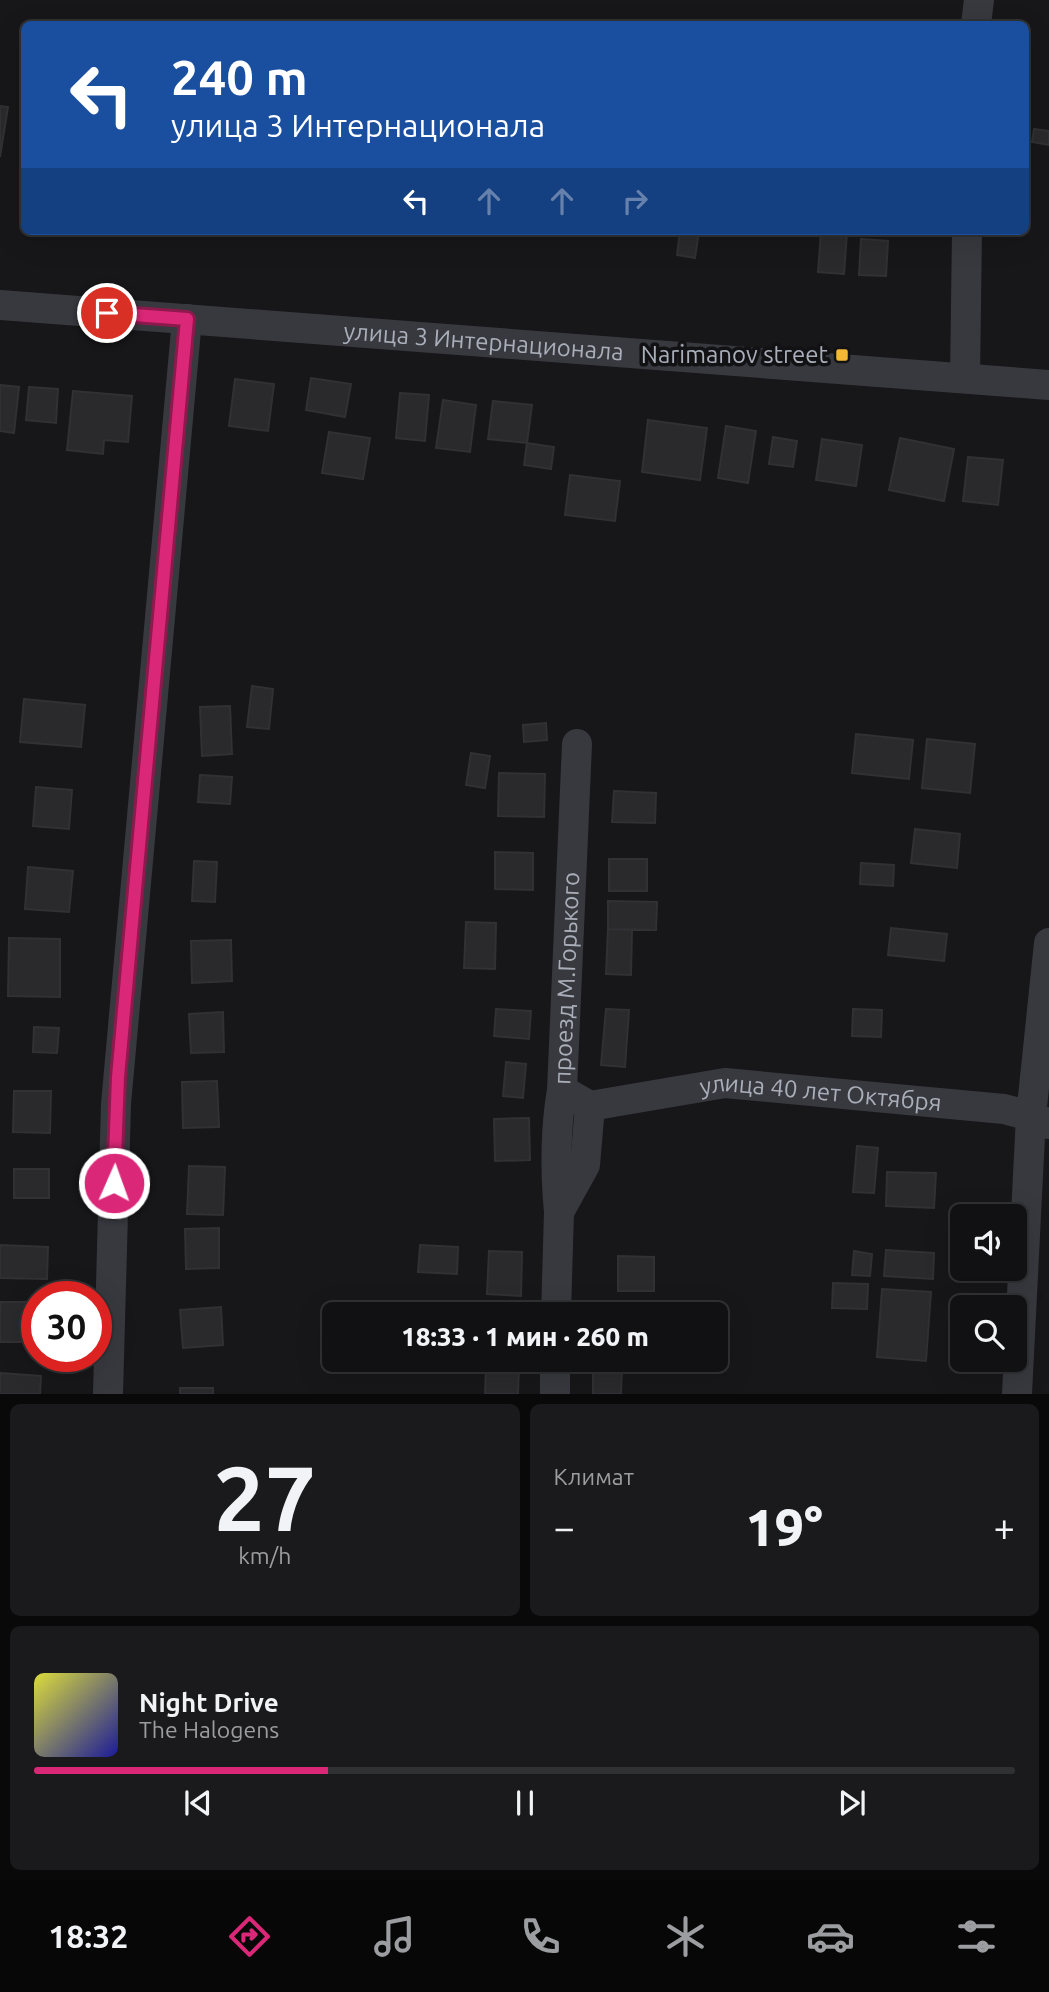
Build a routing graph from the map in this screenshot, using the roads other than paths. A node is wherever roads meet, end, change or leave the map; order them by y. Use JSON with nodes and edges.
{"nodes":[{"id":1,"x":979,"y":0,"type":"edge"},
{"id":2,"x":976,"y":21,"type":"edge"},
{"id":3,"x":967,"y":235,"type":"edge"},
{"id":4,"x":0,"y":305,"type":"edge"},
{"id":5,"x":187,"y":319,"type":"junction"},
{"id":6,"x":965,"y":378,"type":"junction"},
{"id":7,"x":1049,"y":386,"type":"edge"},
{"id":8,"x":577,"y":744,"type":"dead end"},
{"id":9,"x":1049,"y":943,"type":"edge"},
{"id":10,"x":562,"y":1090,"type":"junction"},
{"id":11,"x":590,"y":1106,"type":"junction"},
{"id":12,"x":1040,"y":1120,"type":"edge"},
{"id":13,"x":559,"y":1212,"type":"junction"},
{"id":14,"x":556,"y":1302,"type":"edge"},
{"id":15,"x":555,"y":1372,"type":"edge"},
{"id":16,"x":108,"y":1394,"type":"edge"},
{"id":17,"x":555,"y":1394,"type":"edge"},
{"id":18,"x":1017,"y":1394,"type":"edge"}],
"edges":[{"from":1,"to":2,"type":"street"},
{"from":3,"to":6,"type":"street"},
{"from":4,"to":5,"type":"street","name":"улица 3 Интернационала"},
{"from":5,"to":6,"type":"street","name":"улица 3 Интернационала"},
{"from":5,"to":16,"type":"street"},
{"from":6,"to":7,"type":"street","name":"улица 3 Интернационала"},
{"from":8,"to":10,"type":"street","name":"проезд М.Горького"},
{"from":9,"to":12,"type":"street"},
{"from":10,"to":11,"type":"street","name":"проезд М.Горького"},
{"from":10,"to":13,"type":"street"},
{"from":11,"to":12,"type":"street","name":"улица 40 лет Октября"},
{"from":11,"to":13,"type":"street","name":"проезд М.Горького"},
{"from":12,"to":18,"type":"street"},
{"from":13,"to":14,"type":"street","name":"проезд М.Горького"},
{"from":15,"to":17,"type":"street"}]}
